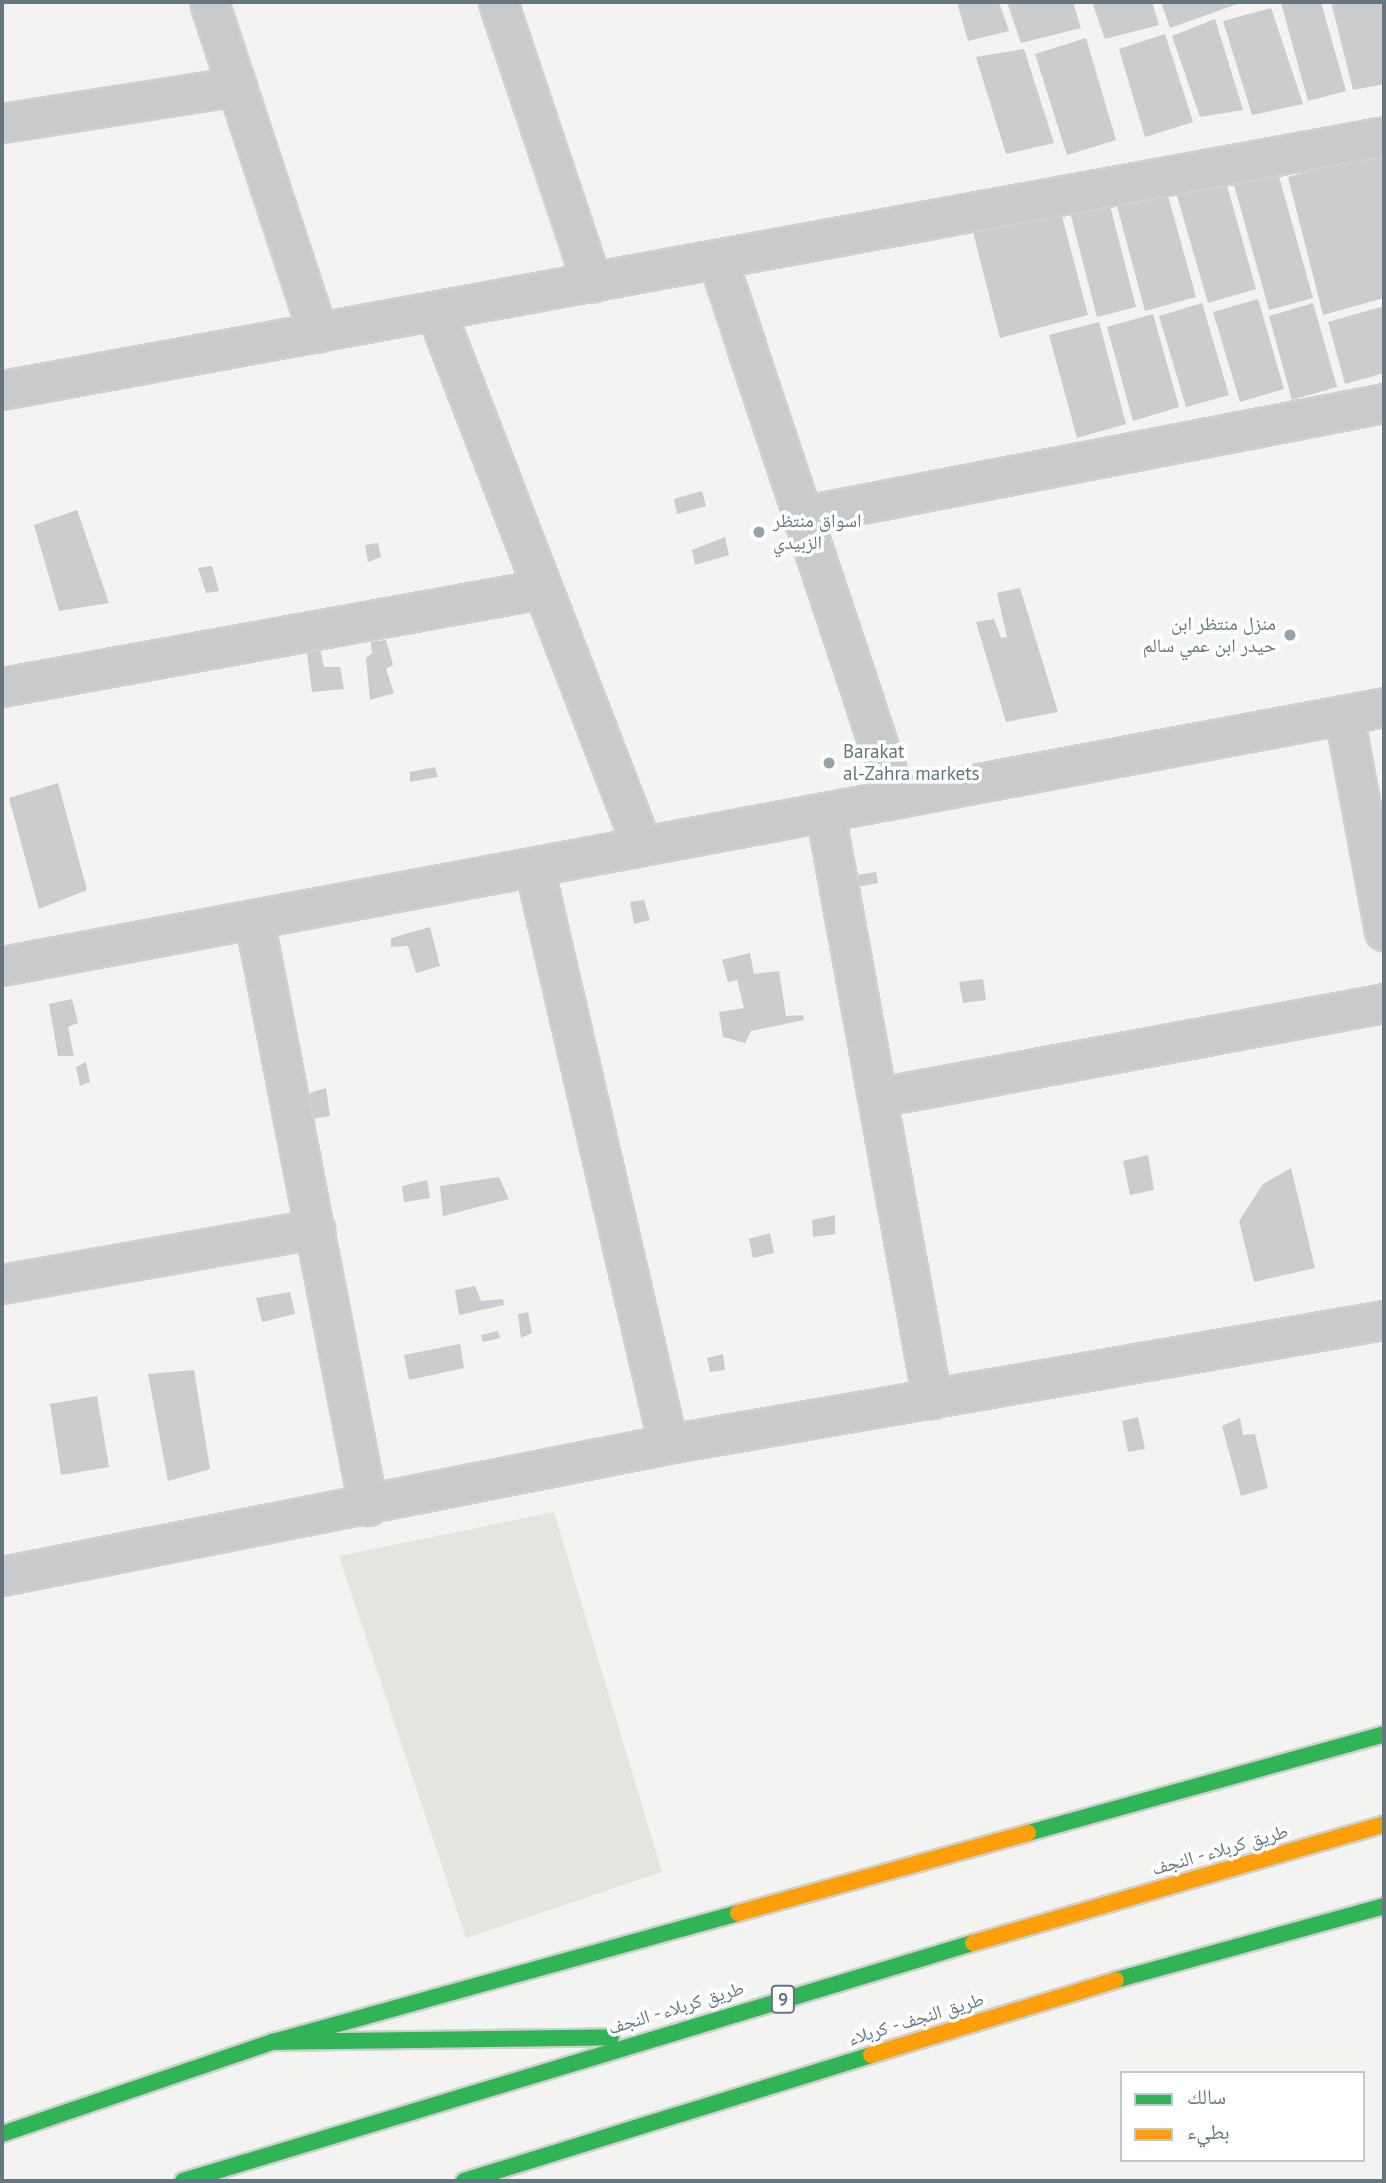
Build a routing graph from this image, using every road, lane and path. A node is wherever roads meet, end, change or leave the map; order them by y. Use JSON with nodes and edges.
{"nodes":[{"id":1,"x":209,"y":2,"type":"edge"},
{"id":2,"x":498,"y":2,"type":"edge"},
{"id":3,"x":237,"y":86,"type":"junction"},
{"id":4,"x":2,"y":123,"type":"edge"},
{"id":5,"x":1384,"y":136,"type":"edge"},
{"id":6,"x":718,"y":261,"type":"junction"},
{"id":7,"x":593,"y":283,"type":"junction"},
{"id":8,"x":436,"y":312,"type":"junction"},
{"id":9,"x":318,"y":333,"type":"junction"},
{"id":10,"x":2,"y":390,"type":"edge"},
{"id":11,"x":1384,"y":403,"type":"edge"},
{"id":12,"x":800,"y":516,"type":"junction"},
{"id":13,"x":541,"y":589,"type":"junction"},
{"id":14,"x":2,"y":687,"type":"edge"},
{"id":15,"x":1384,"y":707,"type":"edge"},
{"id":16,"x":1344,"y":715,"type":"junction"},
{"id":17,"x":895,"y":798,"type":"junction"},
{"id":18,"x":825,"y":812,"type":"junction"},
{"id":19,"x":642,"y":846,"type":"junction"},
{"id":20,"x":534,"y":867,"type":"junction"},
{"id":21,"x":254,"y":919,"type":"junction"},
{"id":22,"x":1384,"y":931,"type":"edge"},
{"id":23,"x":2,"y":966,"type":"edge"},
{"id":24,"x":1384,"y":1003,"type":"edge"},
{"id":25,"x":879,"y":1097,"type":"junction"},
{"id":26,"x":315,"y":1229,"type":"junction"},
{"id":27,"x":2,"y":1284,"type":"edge"},
{"id":28,"x":1384,"y":1320,"type":"edge"},
{"id":29,"x":932,"y":1399,"type":"junction"},
{"id":30,"x":668,"y":1444,"type":"junction"},
{"id":31,"x":368,"y":1506,"type":"junction"},
{"id":32,"x":2,"y":1576,"type":"edge"},
{"id":33,"x":1384,"y":1734,"type":"edge"},
{"id":34,"x":1384,"y":1824,"type":"edge"},
{"id":35,"x":1384,"y":1906,"type":"edge"},
{"id":36,"x":655,"y":2036,"type":"junction"},
{"id":37,"x":273,"y":2042,"type":"junction"},
{"id":38,"x":2,"y":2134,"type":"edge"},
{"id":39,"x":183,"y":2181,"type":"edge"},
{"id":40,"x":464,"y":2181,"type":"edge"}],
"edges":[{"from":1,"to":3,"type":"street"},
{"from":2,"to":7,"type":"street"},
{"from":3,"to":4,"type":"street"},
{"from":3,"to":9,"type":"street"},
{"from":5,"to":6,"type":"street"},
{"from":6,"to":7,"type":"street"},
{"from":6,"to":12,"type":"street"},
{"from":7,"to":8,"type":"street"},
{"from":8,"to":9,"type":"street"},
{"from":8,"to":13,"type":"street"},
{"from":9,"to":10,"type":"street"},
{"from":11,"to":12,"type":"street"},
{"from":12,"to":17,"type":"street"},
{"from":13,"to":14,"type":"street"},
{"from":13,"to":19,"type":"street"},
{"from":15,"to":16,"type":"street"},
{"from":16,"to":17,"type":"street"},
{"from":16,"to":22,"type":"street"},
{"from":17,"to":18,"type":"street"},
{"from":18,"to":19,"type":"street"},
{"from":18,"to":25,"type":"street"},
{"from":19,"to":20,"type":"street"},
{"from":20,"to":21,"type":"street"},
{"from":20,"to":30,"type":"street"},
{"from":21,"to":23,"type":"street"},
{"from":21,"to":26,"type":"street"},
{"from":24,"to":25,"type":"street"},
{"from":25,"to":29,"type":"street"},
{"from":26,"to":27,"type":"street"},
{"from":26,"to":31,"type":"street"},
{"from":28,"to":29,"type":"street"},
{"from":29,"to":30,"type":"street"},
{"from":30,"to":31,"type":"street"},
{"from":31,"to":32,"type":"street"},
{"from":33,"to":37,"type":"main road"},
{"from":34,"to":36,"type":"main road","name":"طريق کربلاء - النجف","number":"9"},
{"from":35,"to":40,"type":"main road","name":"طريق النجف - کربلاء"},
{"from":36,"to":37,"type":"main road"},
{"from":36,"to":39,"type":"main road","name":"طريق کربلاء - النجف","number":"9"},
{"from":37,"to":38,"type":"main road"}]}
